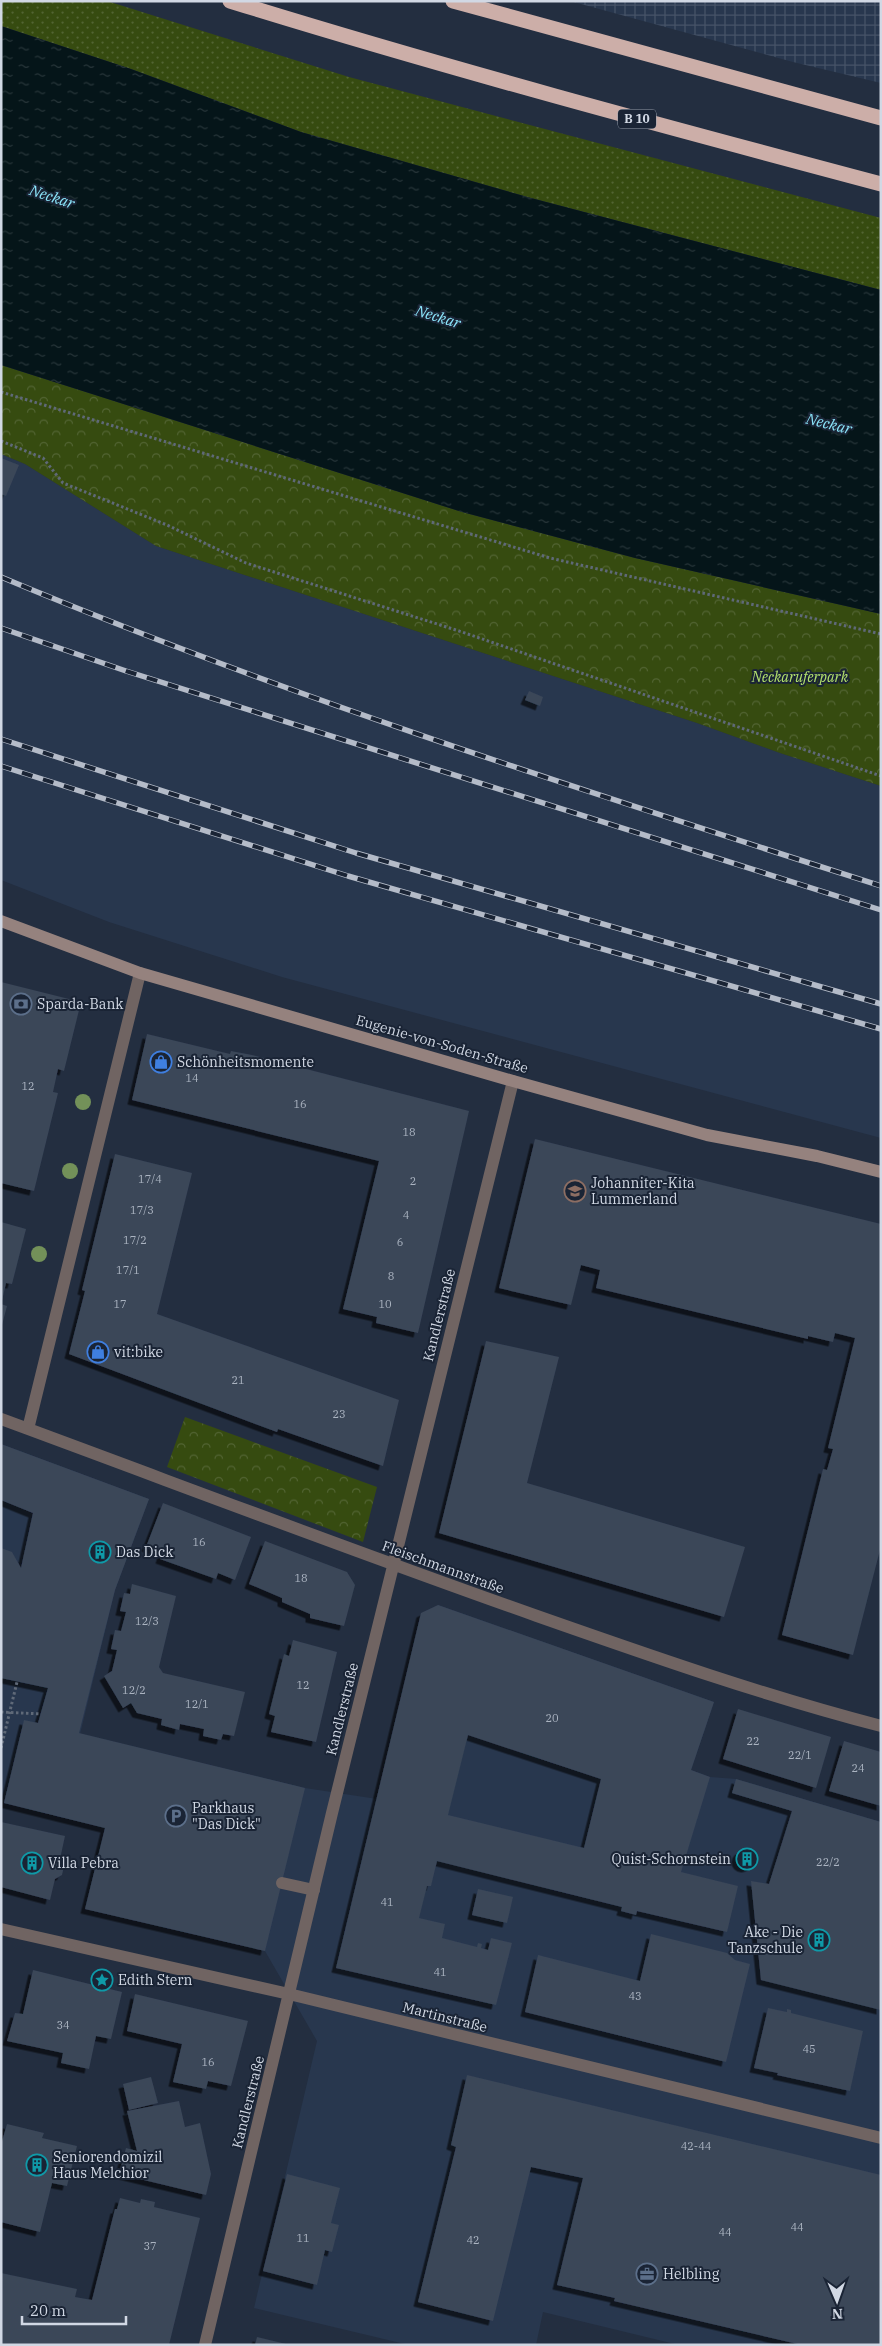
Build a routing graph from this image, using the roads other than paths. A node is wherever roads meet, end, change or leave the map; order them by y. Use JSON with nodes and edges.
{"nodes":[{"id":1,"x":230,"y":1,"type":"edge"},
{"id":2,"x":453,"y":1,"type":"edge"},
{"id":3,"x":881,"y":118,"type":"edge"},
{"id":4,"x":881,"y":184,"type":"edge"},
{"id":5,"x":1,"y":921,"type":"edge"},
{"id":6,"x":140,"y":973,"type":"junction"},
{"id":7,"x":513,"y":1081,"type":"junction"},
{"id":8,"x":881,"y":1172,"type":"edge"},
{"id":9,"x":1,"y":1419,"type":"edge"},
{"id":10,"x":28,"y":1429,"type":"junction"},
{"id":11,"x":393,"y":1566,"type":"junction"},
{"id":12,"x":881,"y":1726,"type":"edge"},
{"id":13,"x":282,"y":1883,"type":"dead end"},
{"id":14,"x":314,"y":1890,"type":"junction"},
{"id":15,"x":1,"y":1929,"type":"edge"},
{"id":16,"x":289,"y":1994,"type":"junction"},
{"id":17,"x":881,"y":2138,"type":"edge"},
{"id":18,"x":205,"y":2345,"type":"edge"}],
"edges":[{"from":1,"to":4,"type":"highway","number":"B 10"},
{"from":2,"to":3,"type":"highway"},
{"from":5,"to":6,"type":"main road","name":"Eugenie-von-Soden-Straße"},
{"from":6,"to":7,"type":"main road","name":"Eugenie-von-Soden-Straße"},
{"from":6,"to":10,"type":"street"},
{"from":7,"to":8,"type":"main road","name":"Eugenie-von-Soden-Straße"},
{"from":7,"to":11,"type":"street","name":"Kandlerstraße"},
{"from":9,"to":10,"type":"street","name":"Fleischmannstraße"},
{"from":10,"to":11,"type":"street","name":"Fleischmannstraße"},
{"from":11,"to":12,"type":"street","name":"Fleischmannstraße"},
{"from":11,"to":14,"type":"street","name":"Kandlerstraße"},
{"from":13,"to":14,"type":"street"},
{"from":14,"to":16,"type":"street","name":"Kandlerstraße"},
{"from":15,"to":16,"type":"street","name":"Martinstraße"},
{"from":16,"to":17,"type":"street","name":"Martinstraße"},
{"from":16,"to":18,"type":"street","name":"Kandlerstraße"}]}
